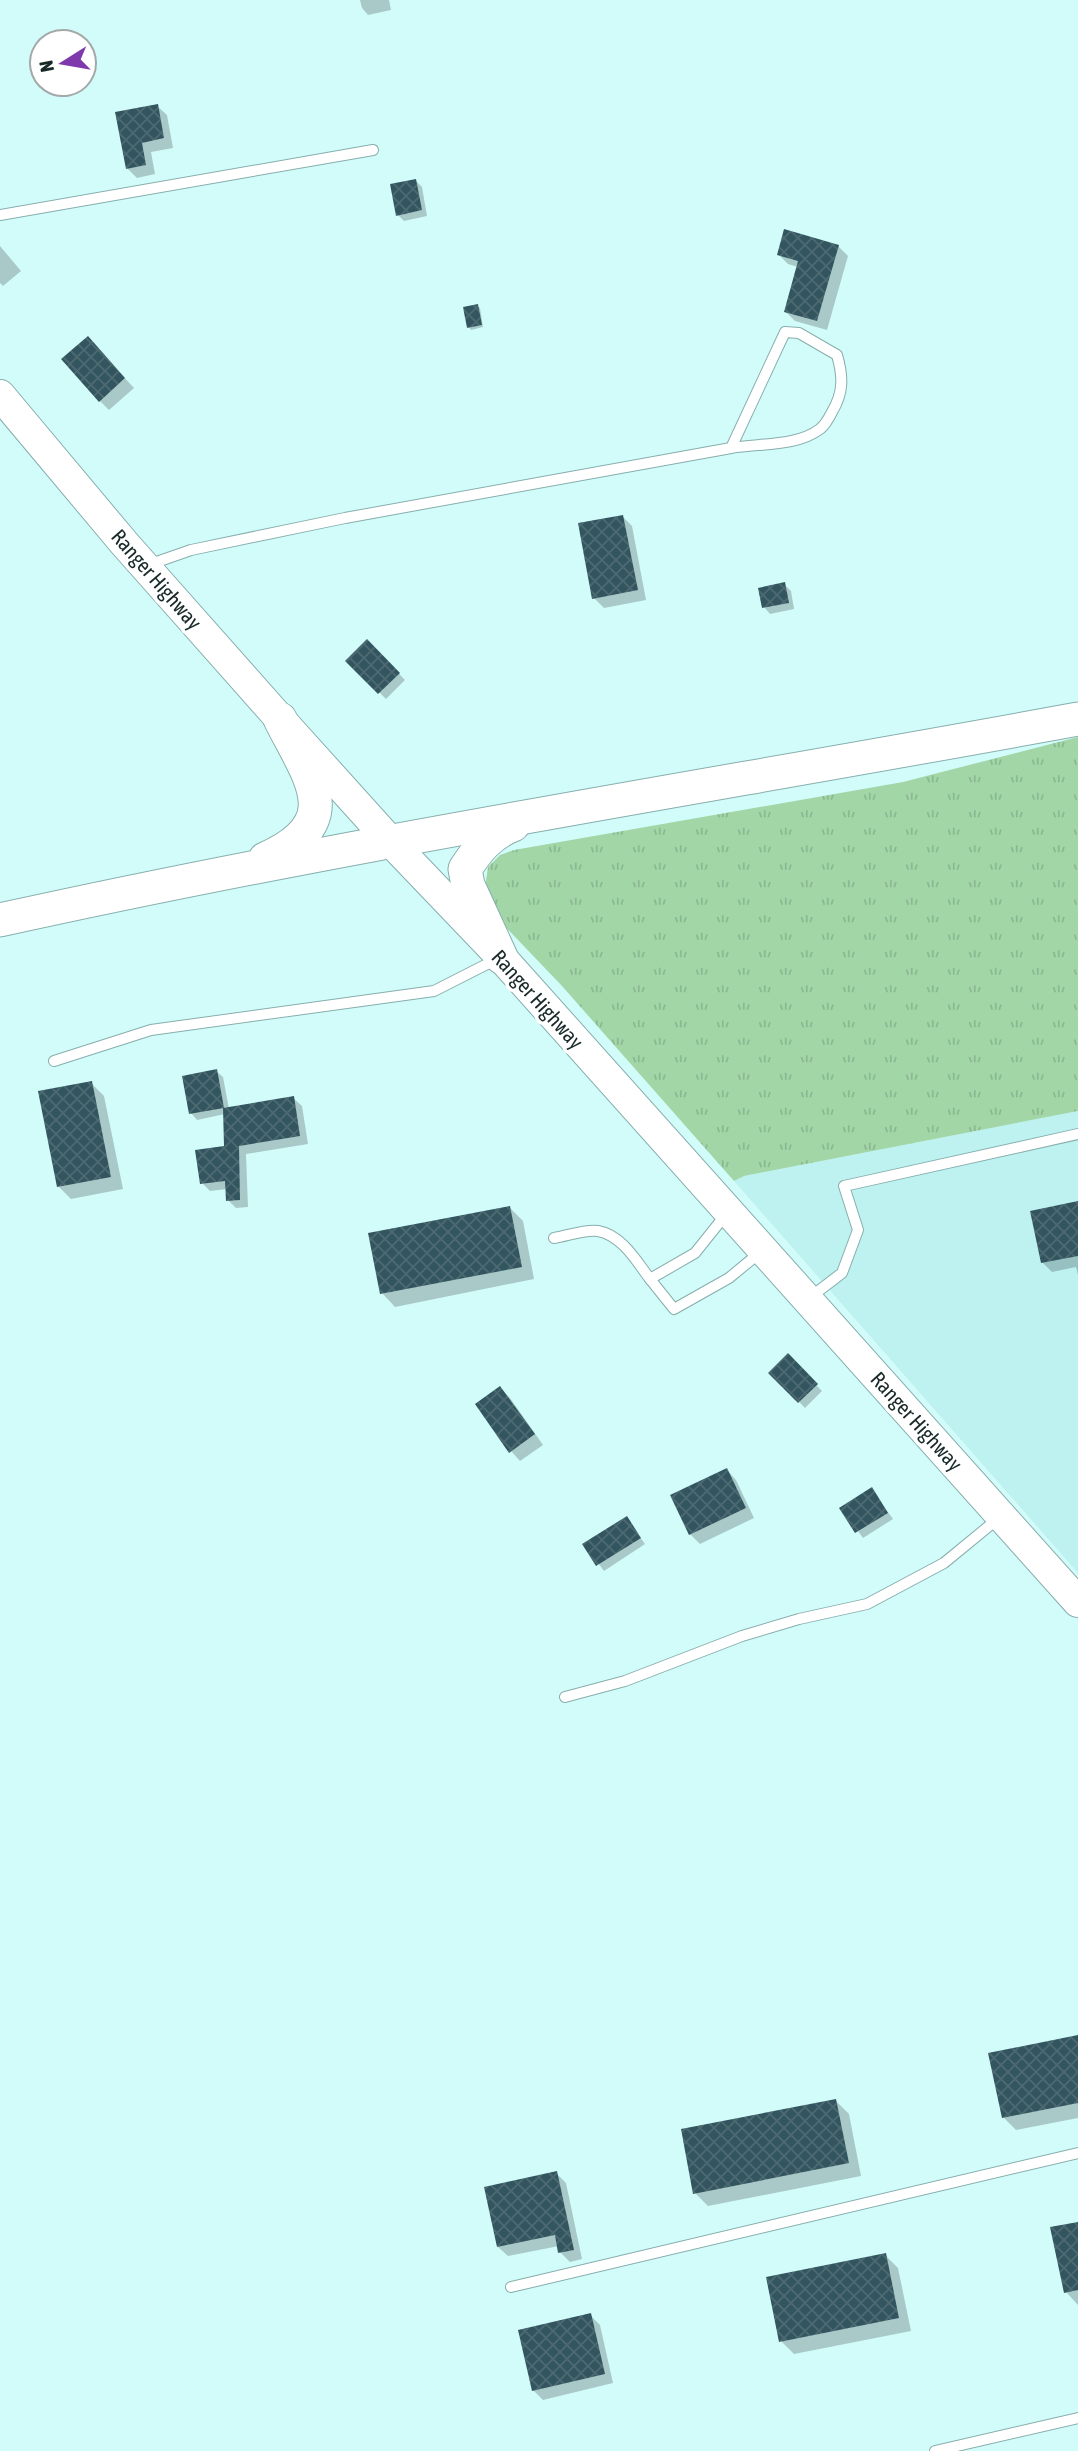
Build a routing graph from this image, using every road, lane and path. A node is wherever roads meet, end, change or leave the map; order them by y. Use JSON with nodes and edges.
{"nodes":[{"id":1,"x":373,"y":150,"type":"dead end"},
{"id":2,"x":0,"y":215,"type":"edge"},
{"id":3,"x":0,"y":395,"type":"edge"},
{"id":4,"x":731,"y":448,"type":"junction"},
{"id":5,"x":145,"y":566,"type":"junction"},
{"id":6,"x":281,"y":719,"type":"junction"},
{"id":7,"x":1078,"y":719,"type":"edge"},
{"id":8,"x":532,"y":817,"type":"junction"},
{"id":9,"x":390,"y":841,"type":"junction"},
{"id":10,"x":240,"y":870,"type":"junction"},
{"id":11,"x":0,"y":920,"type":"edge"},
{"id":12,"x":501,"y":957,"type":"junction"},
{"id":13,"x":54,"y":1061,"type":"dead end"},
{"id":14,"x":1078,"y":1134,"type":"edge"},
{"id":15,"x":729,"y":1211,"type":"junction"},
{"id":16,"x":554,"y":1238,"type":"dead end"},
{"id":17,"x":764,"y":1250,"type":"junction"},
{"id":18,"x":650,"y":1279,"type":"junction"},
{"id":19,"x":808,"y":1299,"type":"junction"},
{"id":20,"x":1002,"y":1516,"type":"junction"},
{"id":21,"x":1078,"y":1602,"type":"edge"},
{"id":22,"x":565,"y":1697,"type":"dead end"},
{"id":23,"x":1078,"y":2153,"type":"edge"},
{"id":24,"x":511,"y":2287,"type":"dead end"},
{"id":25,"x":1078,"y":2418,"type":"edge"},
{"id":26,"x":935,"y":2451,"type":"edge"}],
"edges":[{"from":1,"to":2,"type":"lane"},
{"from":3,"to":5,"type":"main road","name":"Ranger Highway"},
{"from":4,"to":4,"type":"lane"},
{"from":4,"to":5,"type":"lane"},
{"from":5,"to":6,"type":"main road","name":"Ranger Highway"},
{"from":6,"to":9,"type":"main road","name":"Ranger Highway"},
{"from":6,"to":10,"type":"main road"},
{"from":7,"to":8,"type":"main road"},
{"from":8,"to":9,"type":"main road"},
{"from":8,"to":12,"type":"main road"},
{"from":9,"to":10,"type":"main road"},
{"from":9,"to":12,"type":"main road","name":"Ranger Highway"},
{"from":10,"to":11,"type":"main road"},
{"from":12,"to":13,"type":"lane"},
{"from":12,"to":15,"type":"main road","name":"Ranger Highway"},
{"from":14,"to":19,"type":"lane"},
{"from":15,"to":17,"type":"main road","name":"Ranger Highway"},
{"from":15,"to":18,"type":"lane"},
{"from":16,"to":18,"type":"lane"},
{"from":17,"to":18,"type":"lane"},
{"from":17,"to":19,"type":"main road","name":"Ranger Highway"},
{"from":19,"to":20,"type":"main road","name":"Ranger Highway"},
{"from":20,"to":21,"type":"main road","name":"Ranger Highway"},
{"from":20,"to":22,"type":"lane"},
{"from":23,"to":24,"type":"lane"},
{"from":25,"to":26,"type":"lane"}]}
